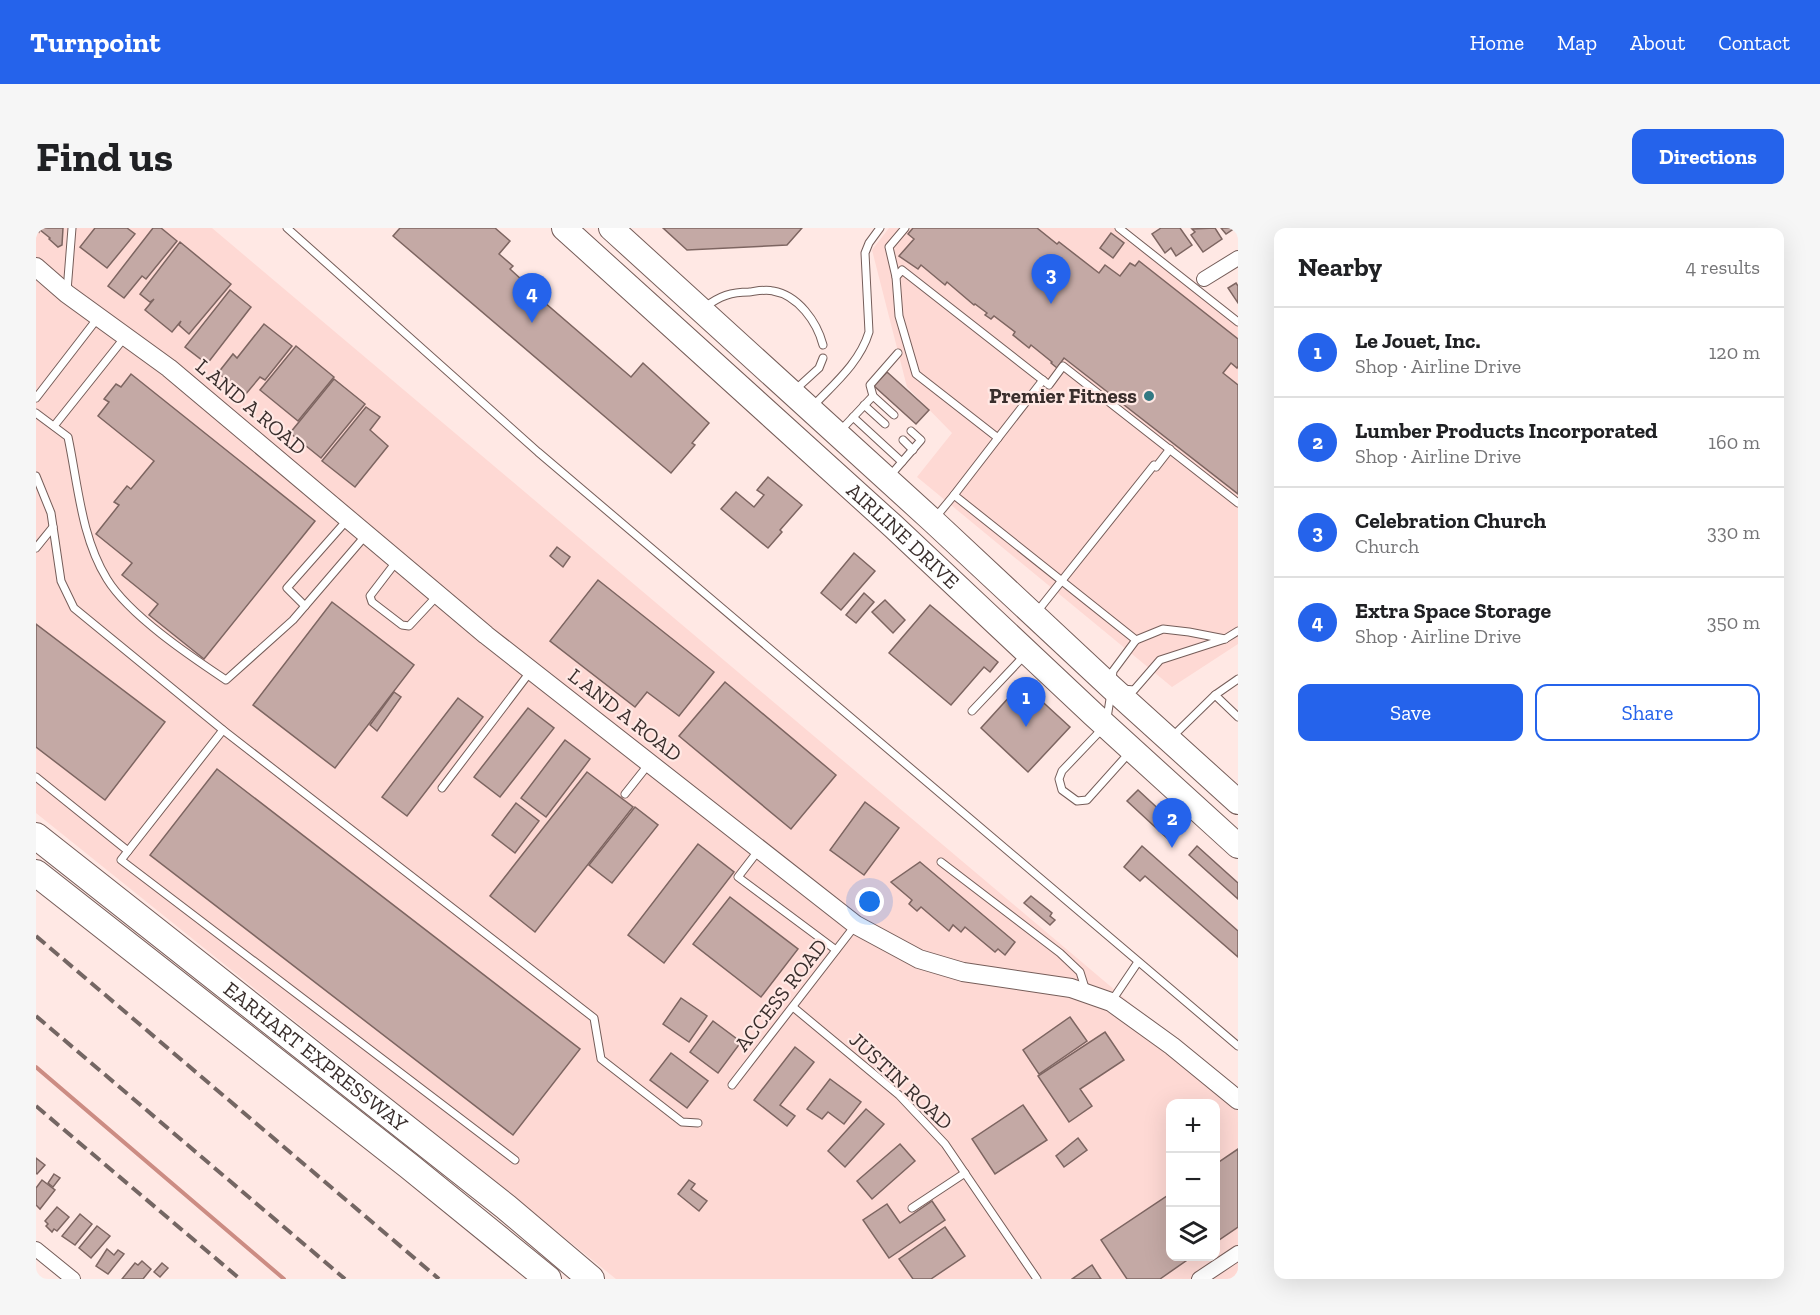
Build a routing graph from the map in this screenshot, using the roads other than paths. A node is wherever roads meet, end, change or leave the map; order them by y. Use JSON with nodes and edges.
{"nodes":[{"id":1,"x":72,"y":228,"type":"edge"},
{"id":2,"x":287,"y":228,"type":"edge"},
{"id":3,"x":564,"y":228,"type":"edge"},
{"id":4,"x":610,"y":228,"type":"edge"},
{"id":5,"x":880,"y":228,"type":"edge"},
{"id":6,"x":905,"y":228,"type":"edge"},
{"id":7,"x":1119,"y":228,"type":"edge"},
{"id":8,"x":1238,"y":258,"type":"edge"},
{"id":9,"x":36,"y":267,"type":"edge"},
{"id":10,"x":896,"y":277,"type":"junction"},
{"id":11,"x":1204,"y":279,"type":"dead end"},
{"id":12,"x":67,"y":294,"type":"junction"},
{"id":13,"x":701,"y":310,"type":"junction"},
{"id":14,"x":99,"y":317,"type":"junction"},
{"id":15,"x":1238,"y":322,"type":"edge"},
{"id":16,"x":125,"y":336,"type":"junction"},
{"id":17,"x":823,"y":345,"type":"dead end"},
{"id":18,"x":898,"y":353,"type":"dead end"},
{"id":19,"x":824,"y":358,"type":"dead end"},
{"id":20,"x":1042,"y":380,"type":"junction"},
{"id":21,"x":792,"y":392,"type":"junction"},
{"id":22,"x":873,"y":396,"type":"junction"},
{"id":23,"x":36,"y":398,"type":"edge"},
{"id":24,"x":864,"y":405,"type":"junction"},
{"id":25,"x":810,"y":410,"type":"junction"},
{"id":26,"x":36,"y":413,"type":"edge"},
{"id":27,"x":894,"y":415,"type":"dead end"},
{"id":28,"x":885,"y":424,"type":"dead end"},
{"id":29,"x":54,"y":426,"type":"junction"},
{"id":30,"x":846,"y":431,"type":"junction"},
{"id":31,"x":911,"y":431,"type":"dead end"},
{"id":32,"x":998,"y":438,"type":"junction"},
{"id":33,"x":903,"y":440,"type":"dead end"},
{"id":34,"x":1170,"y":449,"type":"junction"},
{"id":35,"x":913,"y":450,"type":"junction"},
{"id":36,"x":826,"y":466,"type":"junction"},
{"id":37,"x":894,"y":470,"type":"junction"},
{"id":38,"x":36,"y":476,"type":"edge"},
{"id":39,"x":954,"y":495,"type":"junction"},
{"id":40,"x":1238,"y":503,"type":"edge"},
{"id":41,"x":348,"y":519,"type":"junction"},
{"id":42,"x":933,"y":520,"type":"junction"},
{"id":43,"x":53,"y":527,"type":"junction"},
{"id":44,"x":366,"y":534,"type":"junction"},
{"id":45,"x":36,"y":548,"type":"edge"},
{"id":46,"x":398,"y":560,"type":"junction"},
{"id":47,"x":1063,"y":580,"type":"junction"},
{"id":48,"x":438,"y":594,"type":"junction"},
{"id":49,"x":305,"y":606,"type":"junction"},
{"id":50,"x":1034,"y":615,"type":"junction"},
{"id":51,"x":1238,"y":630,"type":"edge"},
{"id":52,"x":1225,"y":639,"type":"junction"},
{"id":53,"x":1136,"y":640,"type":"junction"},
{"id":54,"x":1028,"y":652,"type":"junction"},
{"id":55,"x":531,"y":670,"type":"junction"},
{"id":56,"x":1238,"y":679,"type":"edge"},
{"id":57,"x":1112,"y":688,"type":"junction"},
{"id":58,"x":1215,"y":695,"type":"junction"},
{"id":59,"x":972,"y":711,"type":"dead end"},
{"id":60,"x":1238,"y":717,"type":"edge"},
{"id":61,"x":1106,"y":725,"type":"junction"},
{"id":62,"x":223,"y":730,"type":"junction"},
{"id":63,"x":1170,"y":740,"type":"junction"},
{"id":64,"x":1132,"y":749,"type":"junction"},
{"id":65,"x":650,"y":763,"type":"junction"},
{"id":66,"x":36,"y":777,"type":"edge"},
{"id":67,"x":442,"y":788,"type":"dead end"},
{"id":68,"x":625,"y":794,"type":"dead end"},
{"id":69,"x":1238,"y":802,"type":"edge"},
{"id":70,"x":36,"y":837,"type":"edge"},
{"id":71,"x":1238,"y":846,"type":"edge"},
{"id":72,"x":760,"y":849,"type":"junction"},
{"id":73,"x":128,"y":850,"type":"junction"},
{"id":74,"x":941,"y":862,"type":"dead end"},
{"id":75,"x":36,"y":873,"type":"edge"},
{"id":76,"x":856,"y":925,"type":"junction"},
{"id":77,"x":836,"y":950,"type":"junction"},
{"id":78,"x":1138,"y":962,"type":"junction"},
{"id":79,"x":1087,"y":994,"type":"junction"},
{"id":80,"x":1112,"y":1002,"type":"junction"},
{"id":81,"x":793,"y":1007,"type":"junction"},
{"id":82,"x":1238,"y":1046,"type":"edge"},
{"id":83,"x":732,"y":1085,"type":"dead end"},
{"id":84,"x":1238,"y":1100,"type":"edge"},
{"id":85,"x":698,"y":1123,"type":"dead end"},
{"id":86,"x":515,"y":1160,"type":"dead end"},
{"id":87,"x":965,"y":1173,"type":"junction"},
{"id":88,"x":912,"y":1208,"type":"dead end"},
{"id":89,"x":36,"y":1249,"type":"edge"},
{"id":90,"x":1238,"y":1253,"type":"edge"},
{"id":91,"x":72,"y":1279,"type":"edge"},
{"id":92,"x":548,"y":1279,"type":"edge"},
{"id":93,"x":591,"y":1279,"type":"edge"},
{"id":94,"x":1037,"y":1279,"type":"edge"},
{"id":95,"x":1199,"y":1279,"type":"edge"}],
"edges":[{"from":1,"to":12,"type":"lane"},
{"from":2,"to":78,"type":"lane"},
{"from":3,"to":36,"type":"highway","name":"AIRLINE DRIVE"},
{"from":4,"to":13,"type":"highway","name":"AIRLINE DRIVE"},
{"from":5,"to":25,"type":"lane"},
{"from":6,"to":10,"type":"lane"},
{"from":7,"to":15,"type":"lane"},
{"from":8,"to":11,"type":"street"},
{"from":9,"to":12,"type":"street","name":"L AND A ROAD"},
{"from":10,"to":20,"type":"lane"},
{"from":10,"to":32,"type":"lane"},
{"from":12,"to":14,"type":"street","name":"L AND A ROAD"},
{"from":13,"to":17,"type":"lane"},
{"from":13,"to":21,"type":"highway","name":"AIRLINE DRIVE"},
{"from":14,"to":16,"type":"street","name":"L AND A ROAD"},
{"from":14,"to":23,"type":"lane"},
{"from":16,"to":29,"type":"lane"},
{"from":16,"to":41,"type":"street","name":"L AND A ROAD"},
{"from":18,"to":22,"type":"lane"},
{"from":19,"to":21,"type":"lane"},
{"from":20,"to":32,"type":"lane"},
{"from":20,"to":34,"type":"lane"},
{"from":21,"to":25,"type":"highway","name":"AIRLINE DRIVE"},
{"from":22,"to":24,"type":"lane"},
{"from":22,"to":27,"type":"lane"},
{"from":24,"to":28,"type":"lane"},
{"from":24,"to":30,"type":"lane"},
{"from":25,"to":30,"type":"highway","name":"AIRLINE DRIVE"},
{"from":26,"to":29,"type":"lane"},
{"from":29,"to":49,"type":"lane"},
{"from":30,"to":36,"type":"highway"},
{"from":30,"to":37,"type":"highway","name":"AIRLINE DRIVE"},
{"from":31,"to":35,"type":"lane"},
{"from":32,"to":39,"type":"lane"},
{"from":33,"to":35,"type":"lane"},
{"from":34,"to":40,"type":"lane"},
{"from":34,"to":47,"type":"lane"},
{"from":35,"to":37,"type":"lane"},
{"from":36,"to":54,"type":"highway","name":"AIRLINE DRIVE"},
{"from":37,"to":42,"type":"highway","name":"AIRLINE DRIVE"},
{"from":38,"to":43,"type":"lane"},
{"from":39,"to":42,"type":"lane"},
{"from":39,"to":47,"type":"lane"},
{"from":41,"to":44,"type":"street","name":"L AND A ROAD"},
{"from":41,"to":49,"type":"lane"},
{"from":42,"to":50,"type":"highway","name":"AIRLINE DRIVE"},
{"from":43,"to":45,"type":"lane"},
{"from":43,"to":62,"type":"lane"},
{"from":44,"to":46,"type":"street","name":"L AND A ROAD"},
{"from":44,"to":49,"type":"lane"},
{"from":46,"to":48,"type":"street","name":"L AND A ROAD"},
{"from":46,"to":48,"type":"lane"},
{"from":47,"to":50,"type":"lane"},
{"from":47,"to":53,"type":"lane"},
{"from":48,"to":55,"type":"street","name":"L AND A ROAD"},
{"from":50,"to":57,"type":"highway","name":"AIRLINE DRIVE"},
{"from":51,"to":52,"type":"lane"},
{"from":52,"to":53,"type":"lane"},
{"from":52,"to":57,"type":"lane"},
{"from":53,"to":57,"type":"lane"},
{"from":54,"to":59,"type":"lane"},
{"from":54,"to":61,"type":"highway","name":"AIRLINE DRIVE"},
{"from":55,"to":65,"type":"street","name":"L AND A ROAD"},
{"from":55,"to":67,"type":"lane"},
{"from":56,"to":58,"type":"lane"},
{"from":57,"to":61,"type":"lane"},
{"from":57,"to":63,"type":"highway","name":"AIRLINE DRIVE"},
{"from":58,"to":60,"type":"lane"},
{"from":58,"to":63,"type":"lane"},
{"from":61,"to":64,"type":"highway","name":"AIRLINE DRIVE"},
{"from":61,"to":64,"type":"lane"},
{"from":62,"to":73,"type":"lane"},
{"from":62,"to":85,"type":"lane"},
{"from":63,"to":69,"type":"highway","name":"AIRLINE DRIVE"},
{"from":64,"to":71,"type":"highway","name":"AIRLINE DRIVE"},
{"from":65,"to":68,"type":"lane"},
{"from":65,"to":72,"type":"street","name":"L AND A ROAD"},
{"from":66,"to":73,"type":"lane"},
{"from":70,"to":93,"type":"highway","name":"EARHART EXPRESSWAY"},
{"from":72,"to":76,"type":"street","name":"L AND A ROAD"},
{"from":72,"to":77,"type":"lane"},
{"from":73,"to":86,"type":"lane"},
{"from":74,"to":79,"type":"lane"},
{"from":75,"to":92,"type":"highway","name":"EARHART EXPRESSWAY"},
{"from":76,"to":77,"type":"lane","name":"ACCESS ROAD"},
{"from":76,"to":79,"type":"street","name":"L AND A ROAD"},
{"from":77,"to":81,"type":"lane","name":"ACCESS ROAD"},
{"from":78,"to":80,"type":"lane"},
{"from":78,"to":82,"type":"lane"},
{"from":79,"to":80,"type":"street","name":"L AND A ROAD"},
{"from":80,"to":84,"type":"street","name":"L AND A ROAD"},
{"from":81,"to":83,"type":"lane","name":"ACCESS ROAD"},
{"from":81,"to":87,"type":"lane","name":"JUSTIN ROAD"},
{"from":87,"to":88,"type":"lane"},
{"from":87,"to":94,"type":"lane","name":"JUSTIN ROAD"},
{"from":89,"to":91,"type":"street"},
{"from":90,"to":95,"type":"street"}]}
